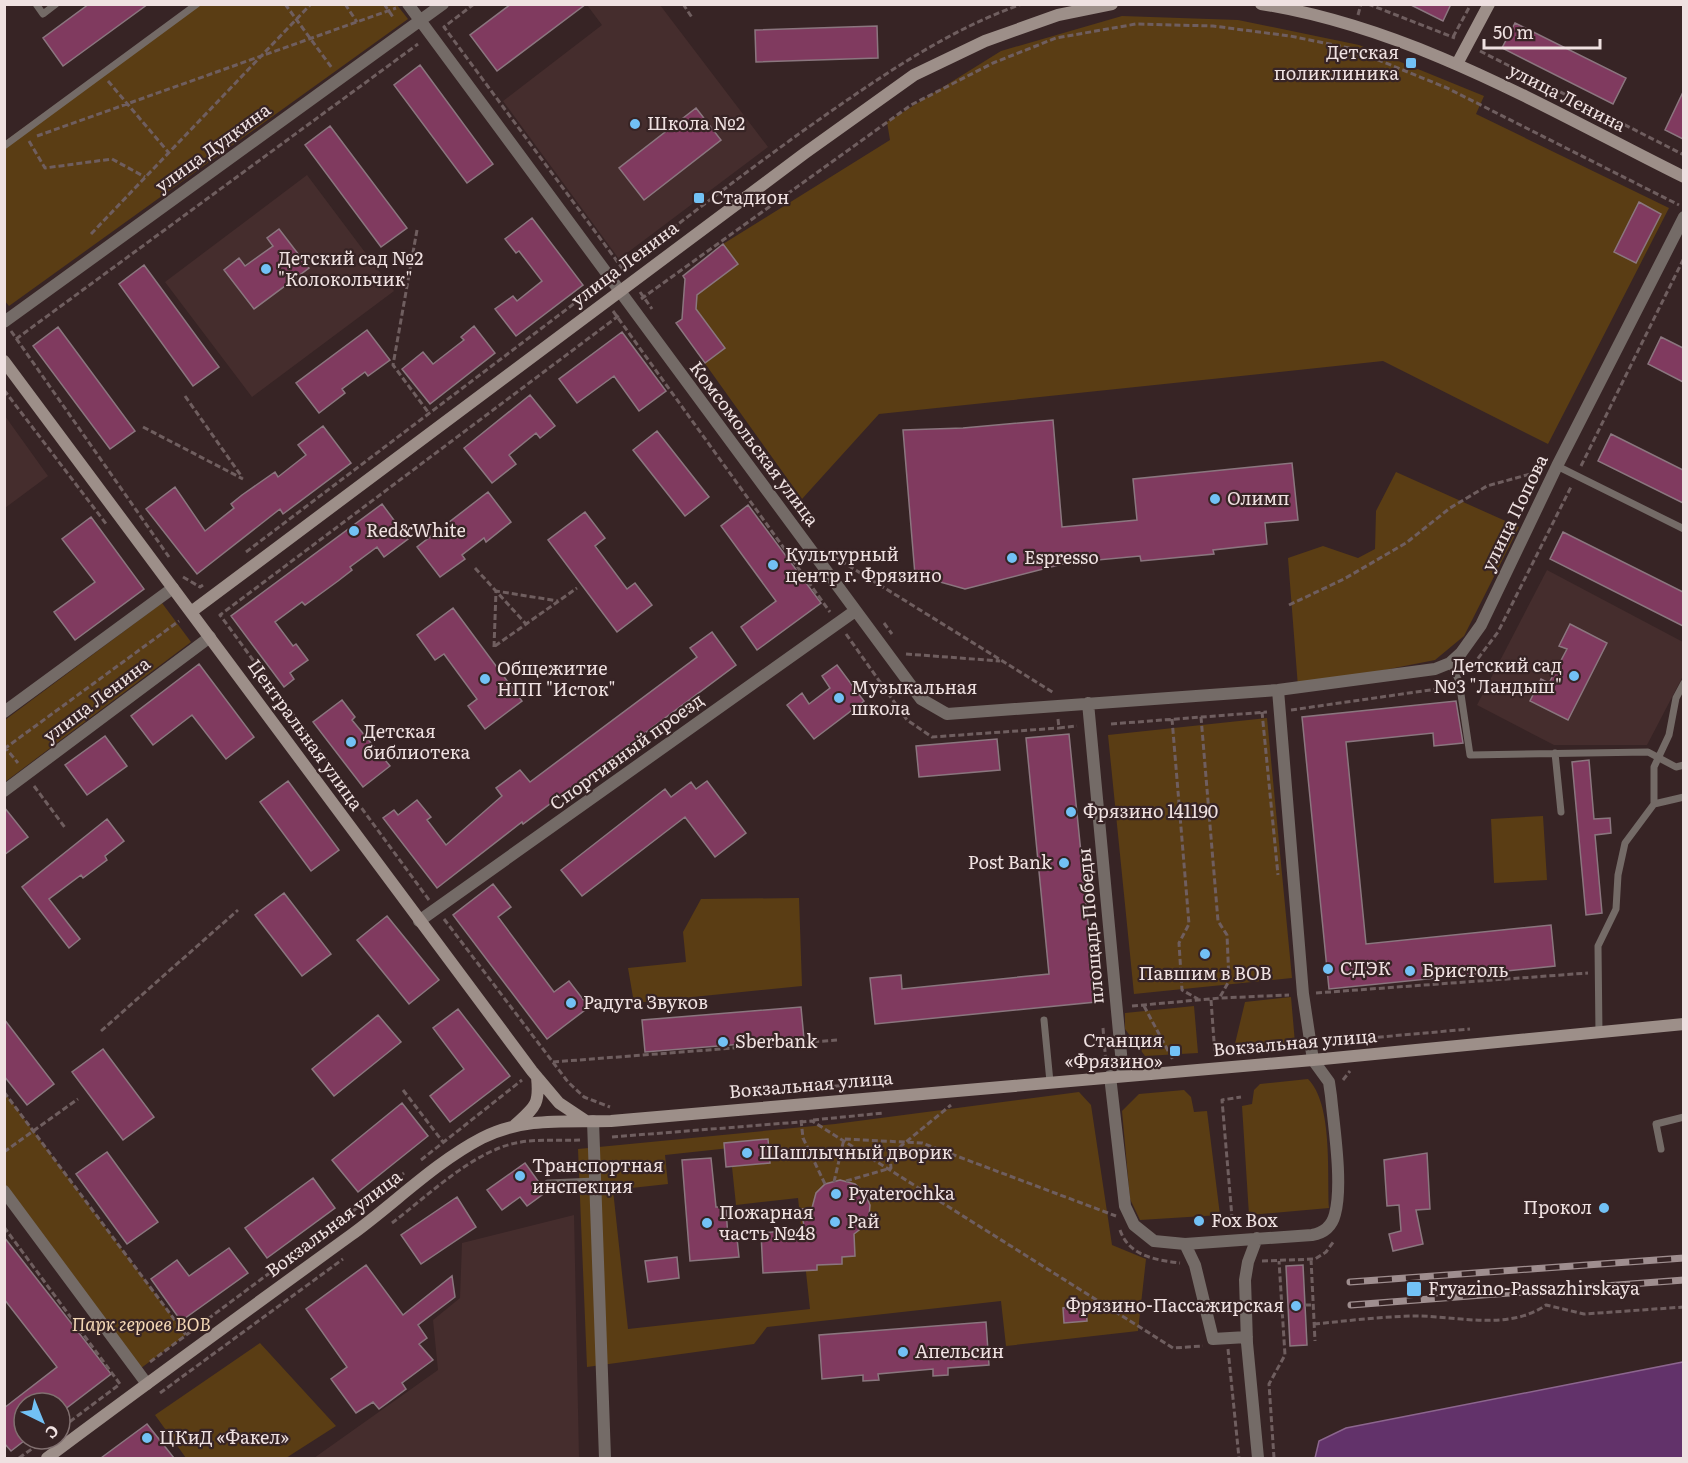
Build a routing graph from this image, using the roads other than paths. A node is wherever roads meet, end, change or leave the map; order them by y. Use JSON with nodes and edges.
{"nodes":[{"id":1,"x":36,"y":4,"type":"edge"},
{"id":2,"x":56,"y":4,"type":"edge"},
{"id":3,"x":197,"y":4,"type":"edge"},
{"id":4,"x":443,"y":4,"type":"edge"},
{"id":5,"x":1112,"y":4,"type":"edge"},
{"id":6,"x":1261,"y":4,"type":"edge"},
{"id":7,"x":1488,"y":4,"type":"edge"},
{"id":8,"x":403,"y":6,"type":"edge"},
{"id":9,"x":419,"y":21,"type":"junction"},
{"id":10,"x":1457,"y":64,"type":"junction"},
{"id":11,"x":4,"y":146,"type":"edge"},
{"id":12,"x":1683,"y":177,"type":"edge"},
{"id":13,"x":1683,"y":217,"type":"edge"},
{"id":14,"x":619,"y":291,"type":"junction"},
{"id":15,"x":4,"y":322,"type":"edge"},
{"id":16,"x":4,"y":361,"type":"edge"},
{"id":17,"x":1557,"y":466,"type":"junction"},
{"id":18,"x":1683,"y":529,"type":"edge"},
{"id":19,"x":173,"y":588,"type":"junction"},
{"id":20,"x":855,"y":611,"type":"junction"},
{"id":21,"x":191,"y":612,"type":"junction"},
{"id":22,"x":210,"y":637,"type":"junction"},
{"id":23,"x":1450,"y":663,"type":"junction"},
{"id":24,"x":1683,"y":683,"type":"edge"},
{"id":25,"x":1278,"y":690,"type":"junction"},
{"id":26,"x":1089,"y":703,"type":"junction"},
{"id":27,"x":4,"y":712,"type":"edge"},
{"id":28,"x":1555,"y":753,"type":"junction"},
{"id":29,"x":1659,"y":756,"type":"junction"},
{"id":30,"x":1683,"y":765,"type":"edge"},
{"id":31,"x":4,"y":791,"type":"edge"},
{"id":32,"x":1683,"y":797,"type":"edge"},
{"id":33,"x":1654,"y":804,"type":"junction"},
{"id":34,"x":1561,"y":812,"type":"dead end"},
{"id":35,"x":419,"y":921,"type":"junction"},
{"id":36,"x":1044,"y":1020,"type":"dead end"},
{"id":37,"x":1683,"y":1024,"type":"edge"},
{"id":38,"x":1599,"y":1034,"type":"junction"},
{"id":39,"x":1312,"y":1060,"type":"junction"},
{"id":40,"x":1123,"y":1075,"type":"junction"},
{"id":41,"x":536,"y":1076,"type":"junction"},
{"id":42,"x":1110,"y":1076,"type":"junction"},
{"id":43,"x":1050,"y":1082,"type":"junction"},
{"id":44,"x":1683,"y":1117,"type":"edge"},
{"id":45,"x":590,"y":1121,"type":"junction"},
{"id":46,"x":515,"y":1126,"type":"junction"},
{"id":47,"x":1661,"y":1149,"type":"dead end"},
{"id":48,"x":596,"y":1181,"type":"junction"},
{"id":49,"x":548,"y":1183,"type":"dead end"},
{"id":50,"x":4,"y":1191,"type":"edge"},
{"id":51,"x":1257,"y":1238,"type":"junction"},
{"id":52,"x":1185,"y":1244,"type":"junction"},
{"id":53,"x":1247,"y":1337,"type":"junction"},
{"id":54,"x":147,"y":1384,"type":"junction"},
{"id":55,"x":47,"y":1458,"type":"edge"},
{"id":56,"x":605,"y":1458,"type":"edge"},
{"id":57,"x":1258,"y":1458,"type":"edge"}],
"edges":[{"from":1,"to":2,"type":"lane"},
{"from":3,"to":11,"type":"lane"},
{"from":4,"to":9,"type":"street","name":"улица Дудкина"},
{"from":5,"to":14,"type":"street","name":"улица Ленина"},
{"from":6,"to":10,"type":"street","name":"улица Ленина"},
{"from":7,"to":10,"type":"street"},
{"from":8,"to":9,"type":"street","name":"Комсомольская улица"},
{"from":9,"to":14,"type":"street","name":"Комсомольская улица"},
{"from":9,"to":15,"type":"street","name":"улица Дудкина"},
{"from":10,"to":12,"type":"street","name":"улица Ленина"},
{"from":13,"to":17,"type":"street","name":"улица Попова"},
{"from":14,"to":20,"type":"street","name":"Комсомольская улица"},
{"from":14,"to":21,"type":"street","name":"улица Ленина"},
{"from":16,"to":19,"type":"street","name":"Центральная улица"},
{"from":17,"to":18,"type":"lane"},
{"from":17,"to":23,"type":"street","name":"улица Попова"},
{"from":19,"to":21,"type":"street","name":"Центральная улица"},
{"from":19,"to":27,"type":"street"},
{"from":20,"to":26,"type":"street","name":"Комсомольская улица"},
{"from":20,"to":35,"type":"street","name":"Спортивный проезд"},
{"from":21,"to":22,"type":"street","name":"Центральная улица"},
{"from":22,"to":31,"type":"street","name":"улица Ленина"},
{"from":22,"to":35,"type":"street","name":"Центральная улица"},
{"from":23,"to":25,"type":"street"},
{"from":23,"to":28,"type":"lane"},
{"from":24,"to":29,"type":"lane"},
{"from":25,"to":26,"type":"street","name":"Комсомольская улица"},
{"from":25,"to":39,"type":"street"},
{"from":26,"to":40,"type":"street","name":"площадь Победы"},
{"from":28,"to":29,"type":"lane"},
{"from":28,"to":34,"type":"lane"},
{"from":29,"to":30,"type":"lane"},
{"from":29,"to":33,"type":"lane"},
{"from":32,"to":33,"type":"lane"},
{"from":33,"to":38,"type":"lane"},
{"from":35,"to":41,"type":"street","name":"Центральная улица"},
{"from":36,"to":43,"type":"lane"},
{"from":37,"to":38,"type":"street","name":"Вокзальная улица"},
{"from":38,"to":39,"type":"street","name":"Вокзальная улица"},
{"from":39,"to":40,"type":"street","name":"Вокзальная улица"},
{"from":39,"to":51,"type":"street"},
{"from":40,"to":42,"type":"street","name":"Вокзальная улица"},
{"from":41,"to":45,"type":"street","name":"Центральная улица"},
{"from":41,"to":46,"type":"street"},
{"from":42,"to":43,"type":"street","name":"Вокзальная улица"},
{"from":42,"to":52,"type":"street"},
{"from":43,"to":45,"type":"street","name":"Вокзальная улица"},
{"from":44,"to":47,"type":"lane"},
{"from":45,"to":46,"type":"street","name":"Вокзальная улица"},
{"from":45,"to":48,"type":"street"},
{"from":46,"to":54,"type":"street","name":"Вокзальная улица"},
{"from":48,"to":49,"type":"lane"},
{"from":48,"to":56,"type":"street"},
{"from":50,"to":54,"type":"street"},
{"from":51,"to":52,"type":"street"},
{"from":51,"to":53,"type":"street"},
{"from":52,"to":53,"type":"street"},
{"from":53,"to":57,"type":"street"},
{"from":54,"to":55,"type":"street","name":"Вокзальная улица"}]}
